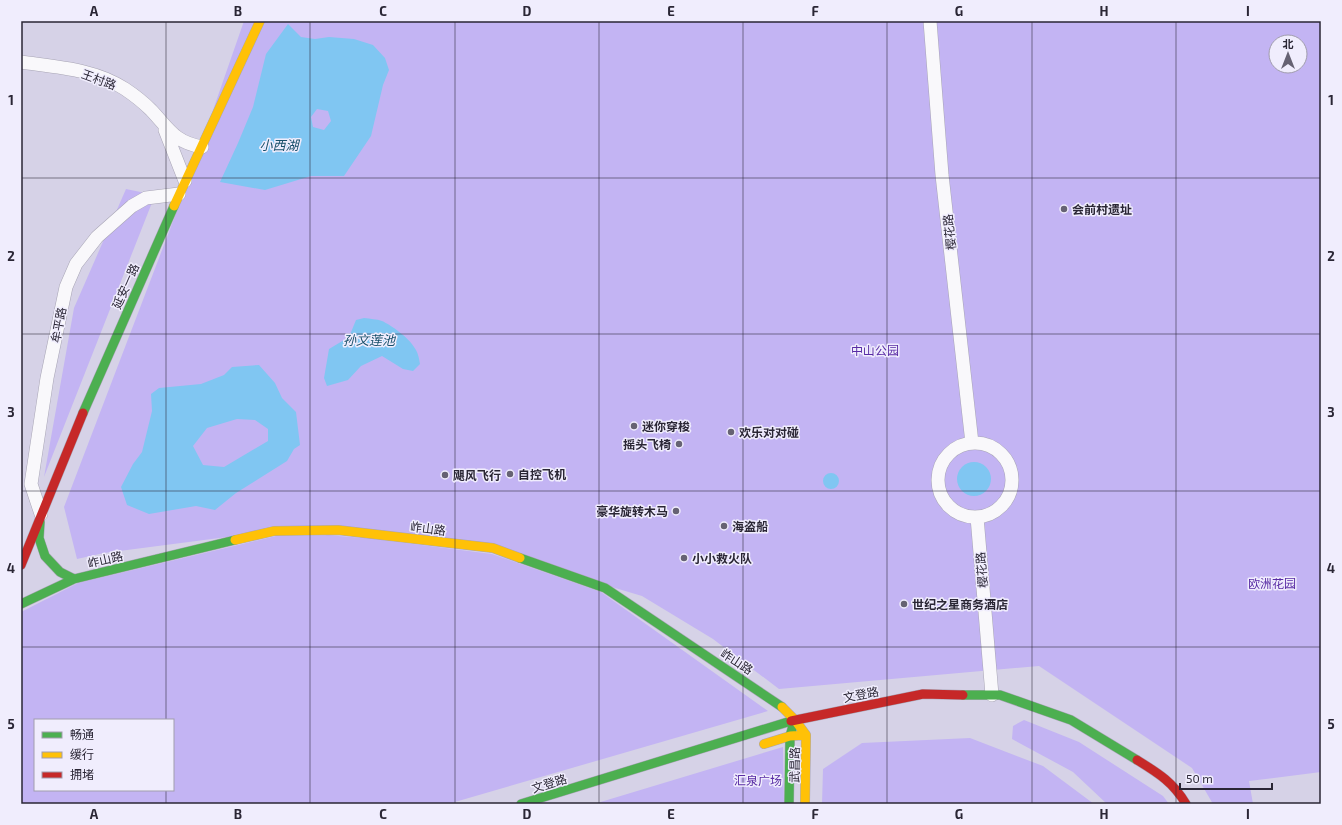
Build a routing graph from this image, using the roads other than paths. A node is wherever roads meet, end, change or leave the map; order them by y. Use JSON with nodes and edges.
{"nodes":[{"id":1,"x":260,"y":21,"type":"edge"},
{"id":2,"x":930,"y":21,"type":"edge"},
{"id":3,"x":21,"y":62,"type":"edge"},
{"id":4,"x":163,"y":125,"type":"junction"},
{"id":5,"x":202,"y":147,"type":"junction"},
{"id":6,"x":185,"y":181,"type":"junction"},
{"id":7,"x":179,"y":194,"type":"junction"},
{"id":8,"x":972,"y":443,"type":"junction"},
{"id":9,"x":40,"y":514,"type":"junction"},
{"id":10,"x":977,"y":517,"type":"junction"},
{"id":11,"x":21,"y":565,"type":"edge"},
{"id":12,"x":74,"y":579,"type":"junction"},
{"id":13,"x":21,"y":604,"type":"edge"},
{"id":14,"x":992,"y":695,"type":"junction"},
{"id":15,"x":795,"y":720,"type":"junction"},
{"id":16,"x":806,"y":735,"type":"junction"},
{"id":17,"x":790,"y":736,"type":"junction"},
{"id":18,"x":752,"y":747,"type":"dead end"},
{"id":19,"x":521,"y":804,"type":"edge"},
{"id":20,"x":789,"y":804,"type":"edge"},
{"id":21,"x":806,"y":804,"type":"edge"},
{"id":22,"x":1186,"y":804,"type":"edge"}],
"edges":[{"from":1,"to":5,"type":"main road","name":"延安一路"},
{"from":2,"to":8,"type":"street","name":"樱花路"},
{"from":3,"to":4,"type":"street","name":"王村路"},
{"from":4,"to":5,"type":"street","name":"王村路"},
{"from":4,"to":6,"type":"street","name":"王村路"},
{"from":5,"to":6,"type":"main road","name":"延安一路"},
{"from":6,"to":7,"type":"main road","name":"延安一路"},
{"from":7,"to":9,"type":"main road","name":"延安一路"},
{"from":7,"to":9,"type":"street","name":"牟平路"},
{"from":8,"to":10,"type":"street"},
{"from":8,"to":10,"type":"street"},
{"from":9,"to":11,"type":"main road","name":"延安一路"},
{"from":9,"to":12,"type":"main road"},
{"from":10,"to":14,"type":"street","name":"樱花路"},
{"from":12,"to":13,"type":"main road","name":"岞山路"},
{"from":12,"to":15,"type":"main road","name":"岞山路"},
{"from":14,"to":15,"type":"main road","name":"文登路"},
{"from":14,"to":22,"type":"main road","name":"文登路"},
{"from":15,"to":16,"type":"main road","name":"武昌路"},
{"from":15,"to":17,"type":"main road","name":"武昌路"},
{"from":15,"to":19,"type":"main road","name":"文登路"},
{"from":16,"to":17,"type":"main road"},
{"from":16,"to":21,"type":"main road","name":"武昌路"},
{"from":17,"to":18,"type":"main road"},
{"from":17,"to":20,"type":"main road","name":"武昌路"}]}
